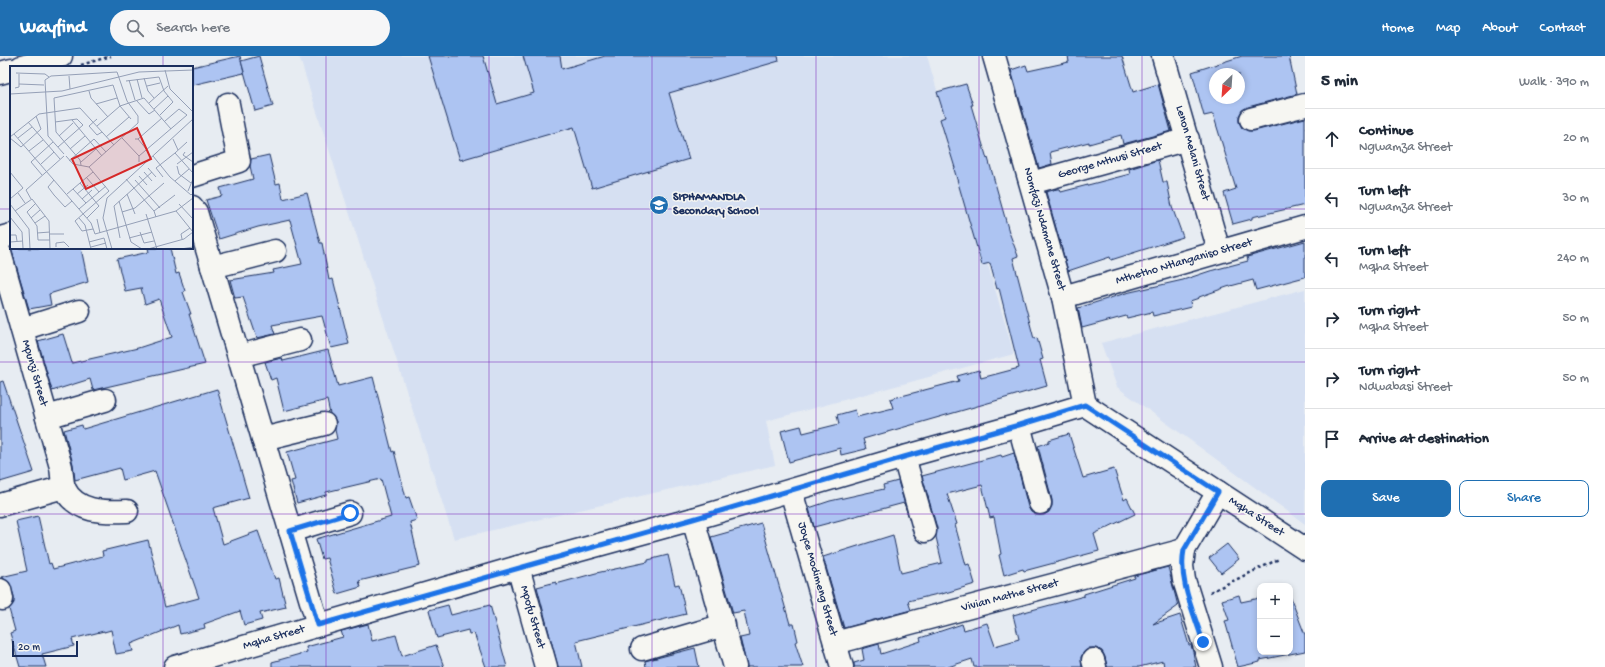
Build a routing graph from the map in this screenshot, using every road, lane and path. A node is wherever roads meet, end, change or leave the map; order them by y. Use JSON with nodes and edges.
{"nodes":[{"id":1,"x":111,"y":56,"type":"edge"},
{"id":2,"x":1164,"y":56,"type":"edge"},
{"id":3,"x":999,"y":57,"type":"edge"},
{"id":4,"x":70,"y":61,"type":"edge"},
{"id":5,"x":28,"y":66,"type":"edge"},
{"id":6,"x":10,"y":70,"type":"edge"},
{"id":7,"x":0,"y":73,"type":"edge"},
{"id":8,"x":228,"y":104,"type":"dead end"},
{"id":9,"x":1305,"y":104,"type":"edge"},
{"id":10,"x":1250,"y":119,"type":"dead end"},
{"id":11,"x":1188,"y":139,"type":"junction"},
{"id":12,"x":193,"y":176,"type":"edge"},
{"id":13,"x":1032,"y":183,"type":"junction"},
{"id":14,"x":193,"y":208,"type":"edge"},
{"id":15,"x":1305,"y":227,"type":"edge"},
{"id":16,"x":10,"y":235,"type":"edge"},
{"id":17,"x":0,"y":238,"type":"edge"},
{"id":18,"x":276,"y":251,"type":"dead end"},
{"id":19,"x":1220,"y":251,"type":"junction"},
{"id":20,"x":0,"y":253,"type":"edge"},
{"id":21,"x":212,"y":267,"type":"junction"},
{"id":22,"x":1063,"y":297,"type":"junction"},
{"id":23,"x":79,"y":311,"type":"dead end"},
{"id":24,"x":22,"y":329,"type":"junction"},
{"id":25,"x":300,"y":340,"type":"dead end"},
{"id":26,"x":239,"y":356,"type":"junction"},
{"id":27,"x":105,"y":400,"type":"dead end"},
{"id":28,"x":1085,"y":405,"type":"junction"},
{"id":29,"x":47,"y":417,"type":"junction"},
{"id":30,"x":324,"y":424,"type":"dead end"},
{"id":31,"x":1019,"y":425,"type":"junction"},
{"id":32,"x":263,"y":439,"type":"junction"},
{"id":33,"x":904,"y":457,"type":"junction"},
{"id":34,"x":64,"y":487,"type":"junction"},
{"id":35,"x":791,"y":491,"type":"junction"},
{"id":36,"x":1218,"y":492,"type":"junction"},
{"id":37,"x":1040,"y":503,"type":"dead end"},
{"id":38,"x":0,"y":505,"type":"edge"},
{"id":39,"x":127,"y":511,"type":"dead end"},
{"id":40,"x":350,"y":513,"type":"dead end"},
{"id":41,"x":693,"y":519,"type":"junction"},
{"id":42,"x":290,"y":531,"type":"junction"},
{"id":43,"x":925,"y":531,"type":"dead end"},
{"id":44,"x":1304,"y":548,"type":"edge"},
{"id":45,"x":1184,"y":550,"type":"junction"},
{"id":46,"x":518,"y":568,"type":"junction"},
{"id":47,"x":1191,"y":601,"type":"junction"},
{"id":48,"x":318,"y":625,"type":"junction"},
{"id":49,"x":724,"y":625,"type":"junction"},
{"id":50,"x":835,"y":643,"type":"junction"},
{"id":51,"x":642,"y":649,"type":"dead end"},
{"id":52,"x":175,"y":667,"type":"edge"},
{"id":53,"x":546,"y":667,"type":"edge"},
{"id":54,"x":735,"y":667,"type":"edge"},
{"id":55,"x":842,"y":667,"type":"edge"},
{"id":56,"x":1211,"y":667,"type":"edge"}],
"edges":[{"from":1,"to":4,"type":"path"},
{"from":2,"to":11,"type":"street","name":"Lenon Melani Street"},
{"from":3,"to":13,"type":"street","name":"Nomfazi Ndamane Street"},
{"from":4,"to":5,"type":"street"},
{"from":6,"to":7,"type":"street"},
{"from":8,"to":12,"type":"street"},
{"from":9,"to":10,"type":"street"},
{"from":11,"to":13,"type":"street","name":"George Mthusi Street"},
{"from":11,"to":19,"type":"street","name":"Lenon Melani Street"},
{"from":13,"to":22,"type":"street","name":"Nomfazi Ndamane Street"},
{"from":14,"to":21,"type":"street"},
{"from":15,"to":19,"type":"street","name":"Mthetho Ntlanganiso Street"},
{"from":16,"to":17,"type":"street"},
{"from":18,"to":21,"type":"street"},
{"from":19,"to":22,"type":"street","name":"Mthetho Ntlanganiso Street"},
{"from":20,"to":24,"type":"street","name":"Mpunzi Street"},
{"from":21,"to":26,"type":"street"},
{"from":22,"to":28,"type":"street","name":"Nomfazi Ndamane Street"},
{"from":23,"to":24,"type":"street","name":"Mpunzi Street"},
{"from":24,"to":29,"type":"street","name":"Mpunzi Street"},
{"from":25,"to":26,"type":"street"},
{"from":26,"to":32,"type":"street"},
{"from":27,"to":29,"type":"street","name":"Mpunzi Street"},
{"from":28,"to":31,"type":"street","name":"Mqha Street"},
{"from":28,"to":36,"type":"street","name":"Mqha Street"},
{"from":29,"to":34,"type":"street","name":"Mpunzi Street"},
{"from":30,"to":32,"type":"street"},
{"from":31,"to":33,"type":"street","name":"Mqha Street"},
{"from":31,"to":37,"type":"street"},
{"from":32,"to":42,"type":"street"},
{"from":33,"to":35,"type":"street","name":"Mqha Street"},
{"from":33,"to":43,"type":"street"},
{"from":34,"to":38,"type":"street"},
{"from":34,"to":39,"type":"street"},
{"from":35,"to":41,"type":"street","name":"Mqha Street"},
{"from":35,"to":50,"type":"street","name":"Joyce Modimeng Street"},
{"from":36,"to":44,"type":"street","name":"Mqha Street"},
{"from":36,"to":45,"type":"street"},
{"from":40,"to":42,"type":"street"},
{"from":41,"to":46,"type":"street","name":"Mqha Street"},
{"from":41,"to":49,"type":"street"},
{"from":42,"to":48,"type":"street"},
{"from":44,"to":47,"type":"path"},
{"from":45,"to":47,"type":"street"},
{"from":45,"to":50,"type":"street","name":"Vivian Mathe Street"},
{"from":46,"to":48,"type":"street","name":"Mqha Street"},
{"from":46,"to":53,"type":"street","name":"Mpofu Street"},
{"from":47,"to":56,"type":"street"},
{"from":48,"to":52,"type":"street","name":"Mqha Street"},
{"from":49,"to":51,"type":"street"},
{"from":49,"to":54,"type":"street"},
{"from":50,"to":55,"type":"street","name":"Joyce Modimeng Street"}]}
